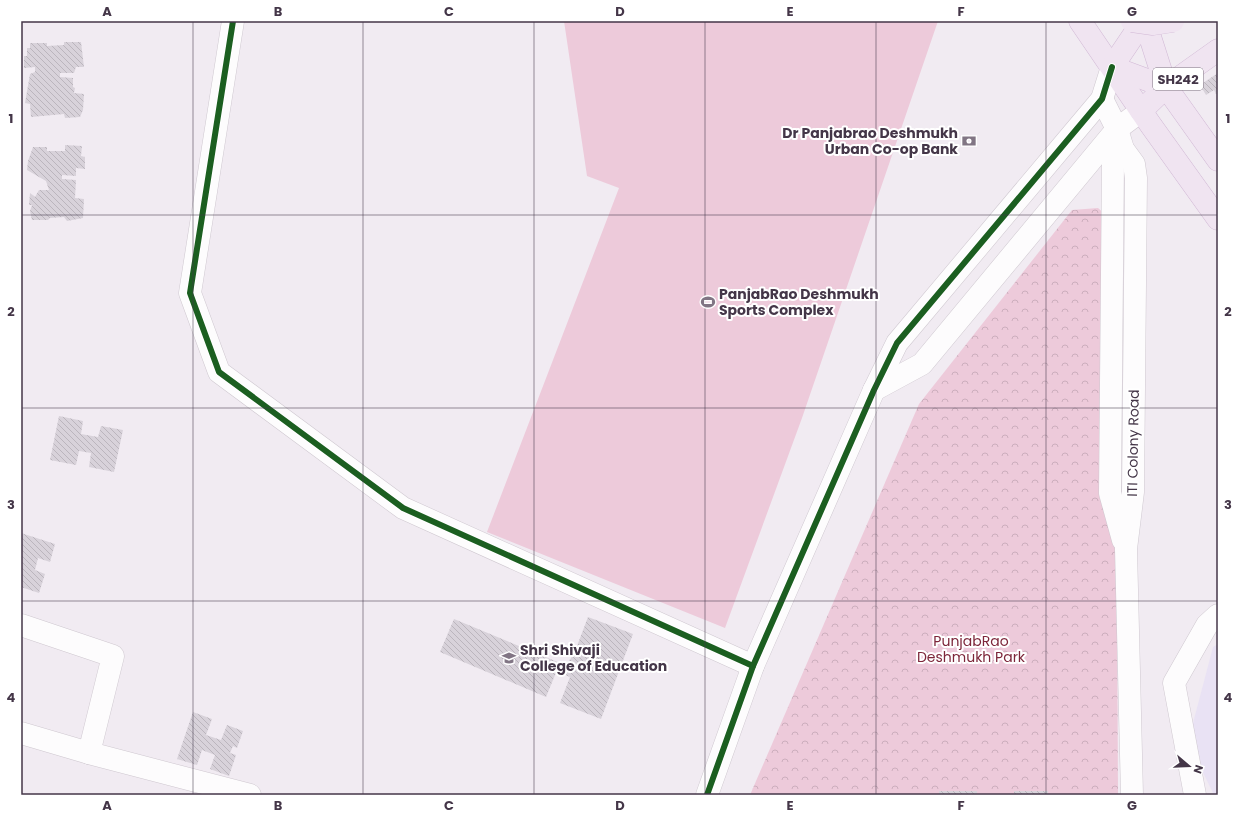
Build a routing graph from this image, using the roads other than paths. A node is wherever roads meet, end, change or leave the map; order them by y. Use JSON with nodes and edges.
{"nodes":[{"id":1,"x":233,"y":21,"type":"edge"},
{"id":2,"x":1080,"y":21,"type":"edge"},
{"id":3,"x":1132,"y":21,"type":"edge"},
{"id":4,"x":1144,"y":21,"type":"edge"},
{"id":5,"x":1173,"y":21,"type":"edge"},
{"id":6,"x":1218,"y":50,"type":"edge"},
{"id":7,"x":1112,"y":67,"type":"junction"},
{"id":8,"x":1138,"y":76,"type":"junction"},
{"id":9,"x":1166,"y":87,"type":"junction"},
{"id":10,"x":1102,"y":100,"type":"junction"},
{"id":11,"x":1141,"y":111,"type":"junction"},
{"id":12,"x":1120,"y":139,"type":"junction"},
{"id":13,"x":1218,"y":160,"type":"edge"},
{"id":14,"x":1218,"y":219,"type":"edge"},
{"id":15,"x":874,"y":390,"type":"junction"},
{"id":16,"x":1218,"y":615,"type":"edge"},
{"id":17,"x":21,"y":625,"type":"edge"},
{"id":18,"x":753,"y":666,"type":"junction"},
{"id":19,"x":21,"y":732,"type":"edge"},
{"id":20,"x":88,"y":753,"type":"junction"},
{"id":21,"x":200,"y":789,"type":"edge"},
{"id":22,"x":250,"y":795,"type":"edge"},
{"id":23,"x":707,"y":795,"type":"edge"},
{"id":24,"x":1132,"y":795,"type":"edge"},
{"id":25,"x":1195,"y":795,"type":"edge"}],
"edges":[{"from":1,"to":18,"type":"street"},
{"from":2,"to":7,"type":"main road"},
{"from":3,"to":5,"type":"main road","bridge":true},
{"from":4,"to":7,"type":"main road"},
{"from":4,"to":8,"type":"main road"},
{"from":4,"to":9,"type":"main road"},
{"from":6,"to":9,"type":"main road","number":"SH242"},
{"from":7,"to":8,"type":"main road"},
{"from":7,"to":10,"type":"street"},
{"from":7,"to":11,"type":"main road"},
{"from":8,"to":9,"type":"main road"},
{"from":8,"to":11,"type":"main road"},
{"from":9,"to":11,"type":"main road","number":"SH242"},
{"from":9,"to":13,"type":"main road"},
{"from":10,"to":12,"type":"street","name":"ITI Colony Road"},
{"from":10,"to":15,"type":"street"},
{"from":11,"to":12,"type":"street"},
{"from":11,"to":14,"type":"main road"},
{"from":12,"to":15,"type":"street"},
{"from":12,"to":24,"type":"street","name":"ITI Colony Road"},
{"from":15,"to":18,"type":"street"},
{"from":16,"to":25,"type":"street"},
{"from":17,"to":20,"type":"street"},
{"from":18,"to":23,"type":"street"},
{"from":19,"to":20,"type":"street"},
{"from":20,"to":21,"type":"street"},
{"from":21,"to":22,"type":"street"}]}
